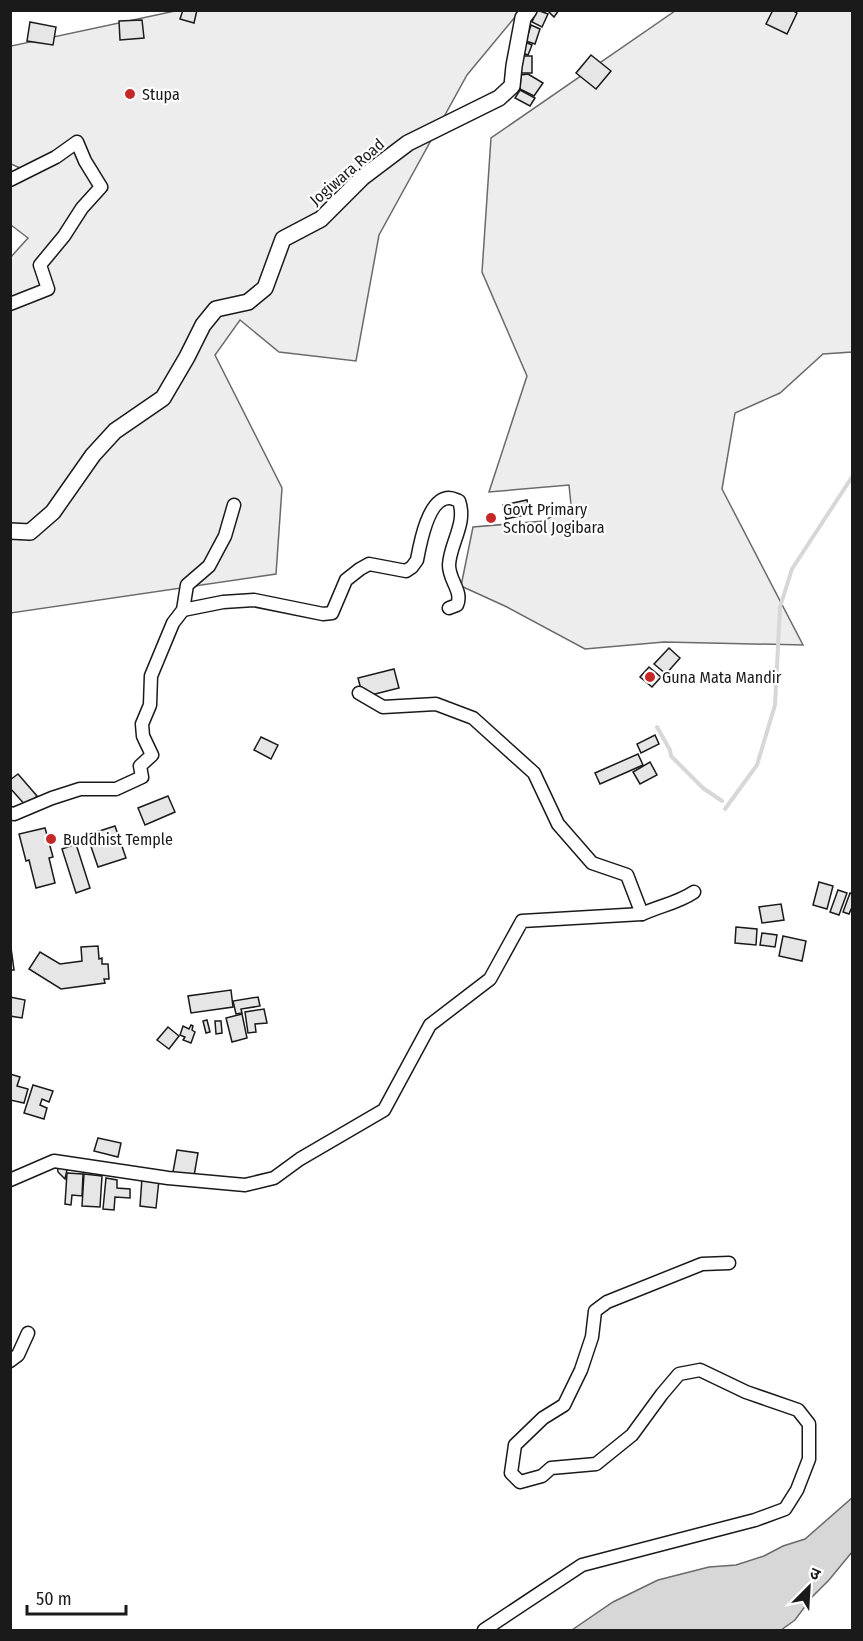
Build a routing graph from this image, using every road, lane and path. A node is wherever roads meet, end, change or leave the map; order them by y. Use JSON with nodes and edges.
{"nodes":[{"id":1,"x":529,"y":10,"type":"edge"},
{"id":2,"x":10,"y":180,"type":"edge"},
{"id":3,"x":10,"y":304,"type":"edge"},
{"id":4,"x":234,"y":505,"type":"dead end"},
{"id":5,"x":10,"y":531,"type":"edge"},
{"id":6,"x":449,"y":608,"type":"dead end"},
{"id":7,"x":183,"y":610,"type":"junction"},
{"id":8,"x":359,"y":693,"type":"dead end"},
{"id":9,"x":10,"y":813,"type":"edge"},
{"id":10,"x":694,"y":892,"type":"dead end"},
{"id":11,"x":642,"y":914,"type":"junction"},
{"id":12,"x":10,"y":1180,"type":"edge"},
{"id":13,"x":729,"y":1263,"type":"dead end"},
{"id":14,"x":28,"y":1333,"type":"dead end"},
{"id":15,"x":10,"y":1361,"type":"edge"},
{"id":16,"x":484,"y":1630,"type":"edge"}],
"edges":[{"from":1,"to":5,"type":"street","name":"Jogiwara Road"},
{"from":2,"to":3,"type":"street"},
{"from":4,"to":7,"type":"street"},
{"from":6,"to":7,"type":"street"},
{"from":7,"to":9,"type":"street"},
{"from":8,"to":11,"type":"street"},
{"from":10,"to":11,"type":"street"},
{"from":11,"to":12,"type":"street"},
{"from":13,"to":16,"type":"street"},
{"from":14,"to":15,"type":"street"}]}
